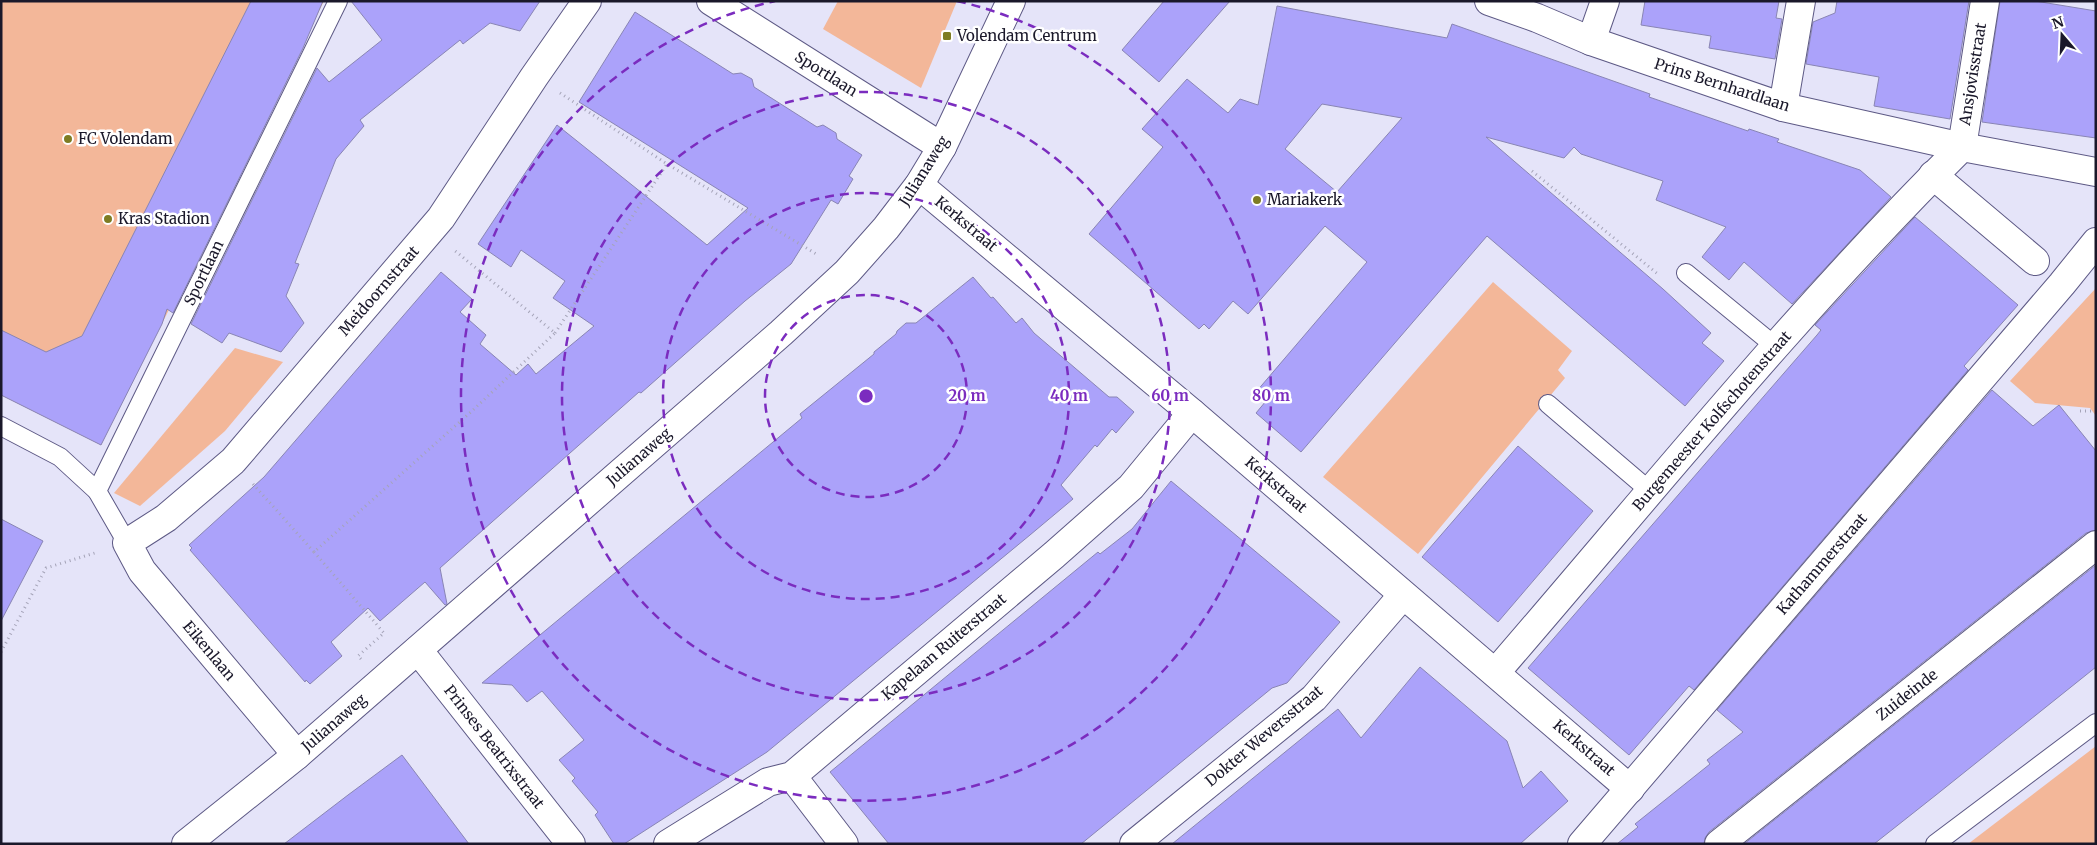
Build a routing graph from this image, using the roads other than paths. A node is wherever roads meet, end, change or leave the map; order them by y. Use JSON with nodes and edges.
{"nodes":[{"id":1,"x":338,"y":1,"type":"edge"},
{"id":2,"x":587,"y":1,"type":"edge"},
{"id":3,"x":711,"y":1,"type":"edge"},
{"id":4,"x":1011,"y":1,"type":"edge"},
{"id":5,"x":1489,"y":1,"type":"edge"},
{"id":6,"x":1605,"y":1,"type":"edge"},
{"id":7,"x":1801,"y":1,"type":"edge"},
{"id":8,"x":1985,"y":1,"type":"edge"},
{"id":9,"x":1591,"y":41,"type":"junction"},
{"id":10,"x":1783,"y":107,"type":"junction"},
{"id":11,"x":942,"y":147,"type":"junction"},
{"id":12,"x":1962,"y":147,"type":"junction"},
{"id":13,"x":2096,"y":172,"type":"edge"},
{"id":14,"x":1933,"y":175,"type":"junction"},
{"id":15,"x":918,"y":185,"type":"junction"},
{"id":16,"x":2096,"y":242,"type":"edge"},
{"id":17,"x":2035,"y":261,"type":"dead end"},
{"id":18,"x":1686,"y":273,"type":"road end"},
{"id":19,"x":1775,"y":346,"type":"junction"},
{"id":20,"x":1548,"y":404,"type":"dead end"},
{"id":21,"x":1192,"y":413,"type":"junction"},
{"id":22,"x":1,"y":426,"type":"edge"},
{"id":23,"x":96,"y":491,"type":"junction"},
{"id":24,"x":1651,"y":492,"type":"junction"},
{"id":25,"x":127,"y":543,"type":"junction"},
{"id":26,"x":2096,"y":545,"type":"edge"},
{"id":27,"x":1403,"y":596,"type":"junction"},
{"id":28,"x":418,"y":650,"type":"junction"},
{"id":29,"x":1496,"y":672,"type":"junction"},
{"id":30,"x":2096,"y":723,"type":"edge"},
{"id":31,"x":297,"y":755,"type":"junction"},
{"id":32,"x":792,"y":776,"type":"junction"},
{"id":33,"x":1630,"y":789,"type":"junction"},
{"id":34,"x":186,"y":844,"type":"edge"},
{"id":35,"x":571,"y":844,"type":"edge"},
{"id":36,"x":668,"y":844,"type":"edge"},
{"id":37,"x":844,"y":844,"type":"edge"},
{"id":38,"x":1134,"y":844,"type":"edge"},
{"id":39,"x":1582,"y":844,"type":"edge"},
{"id":40,"x":1719,"y":844,"type":"edge"},
{"id":41,"x":1935,"y":844,"type":"edge"}],
"edges":[{"from":1,"to":23,"type":"lane","name":"Sportlaan"},
{"from":2,"to":25,"type":"street","name":"Meidoornstraat"},
{"from":3,"to":11,"type":"street","name":"Sportlaan"},
{"from":4,"to":11,"type":"street","name":"Julianaweg"},
{"from":5,"to":9,"type":"street","name":"Prins Bernhardlaan"},
{"from":6,"to":9,"type":"street"},
{"from":7,"to":10,"type":"street"},
{"from":8,"to":12,"type":"street","name":"Ansjovisstraat"},
{"from":9,"to":10,"type":"street","name":"Prins Bernhardlaan"},
{"from":10,"to":12,"type":"street","name":"Prins Bernhardlaan"},
{"from":11,"to":15,"type":"street","name":"Julianaweg"},
{"from":12,"to":13,"type":"street","name":"Prins Bernhardlaan"},
{"from":12,"to":14,"type":"street","name":"Burgemeester Kolfschotenstraat"},
{"from":14,"to":17,"type":"street"},
{"from":14,"to":19,"type":"street","name":"Burgemeester Kolfschotenstraat"},
{"from":15,"to":21,"type":"street","name":"Kerkstraat"},
{"from":15,"to":28,"type":"street","name":"Julianaweg"},
{"from":16,"to":33,"type":"street","name":"Kathammerstraat"},
{"from":18,"to":19,"type":"lane"},
{"from":19,"to":24,"type":"street","name":"Burgemeester Kolfschotenstraat"},
{"from":20,"to":24,"type":"lane"},
{"from":21,"to":27,"type":"street","name":"Kerkstraat"},
{"from":21,"to":32,"type":"street","name":"Kapelaan Ruiterstraat"},
{"from":22,"to":23,"type":"lane"},
{"from":23,"to":25,"type":"lane"},
{"from":24,"to":29,"type":"street","name":"Burgemeester Kolfschotenstraat"},
{"from":25,"to":31,"type":"street","name":"Eikenlaan"},
{"from":26,"to":40,"type":"street","name":"Zuideinde"},
{"from":27,"to":29,"type":"street","name":"Kerkstraat"},
{"from":27,"to":38,"type":"street","name":"Dokter Weversstraat"},
{"from":28,"to":31,"type":"street","name":"Julianaweg"},
{"from":28,"to":35,"type":"street","name":"Prinses Beatrixstraat"},
{"from":29,"to":33,"type":"street","name":"Kerkstraat"},
{"from":30,"to":41,"type":"lane"},
{"from":31,"to":34,"type":"street","name":"Julianaweg"},
{"from":32,"to":36,"type":"street","name":"Kapelaan Ruiterstraat"},
{"from":32,"to":37,"type":"street"},
{"from":33,"to":39,"type":"street","name":"Kathammerstraat"}]}
